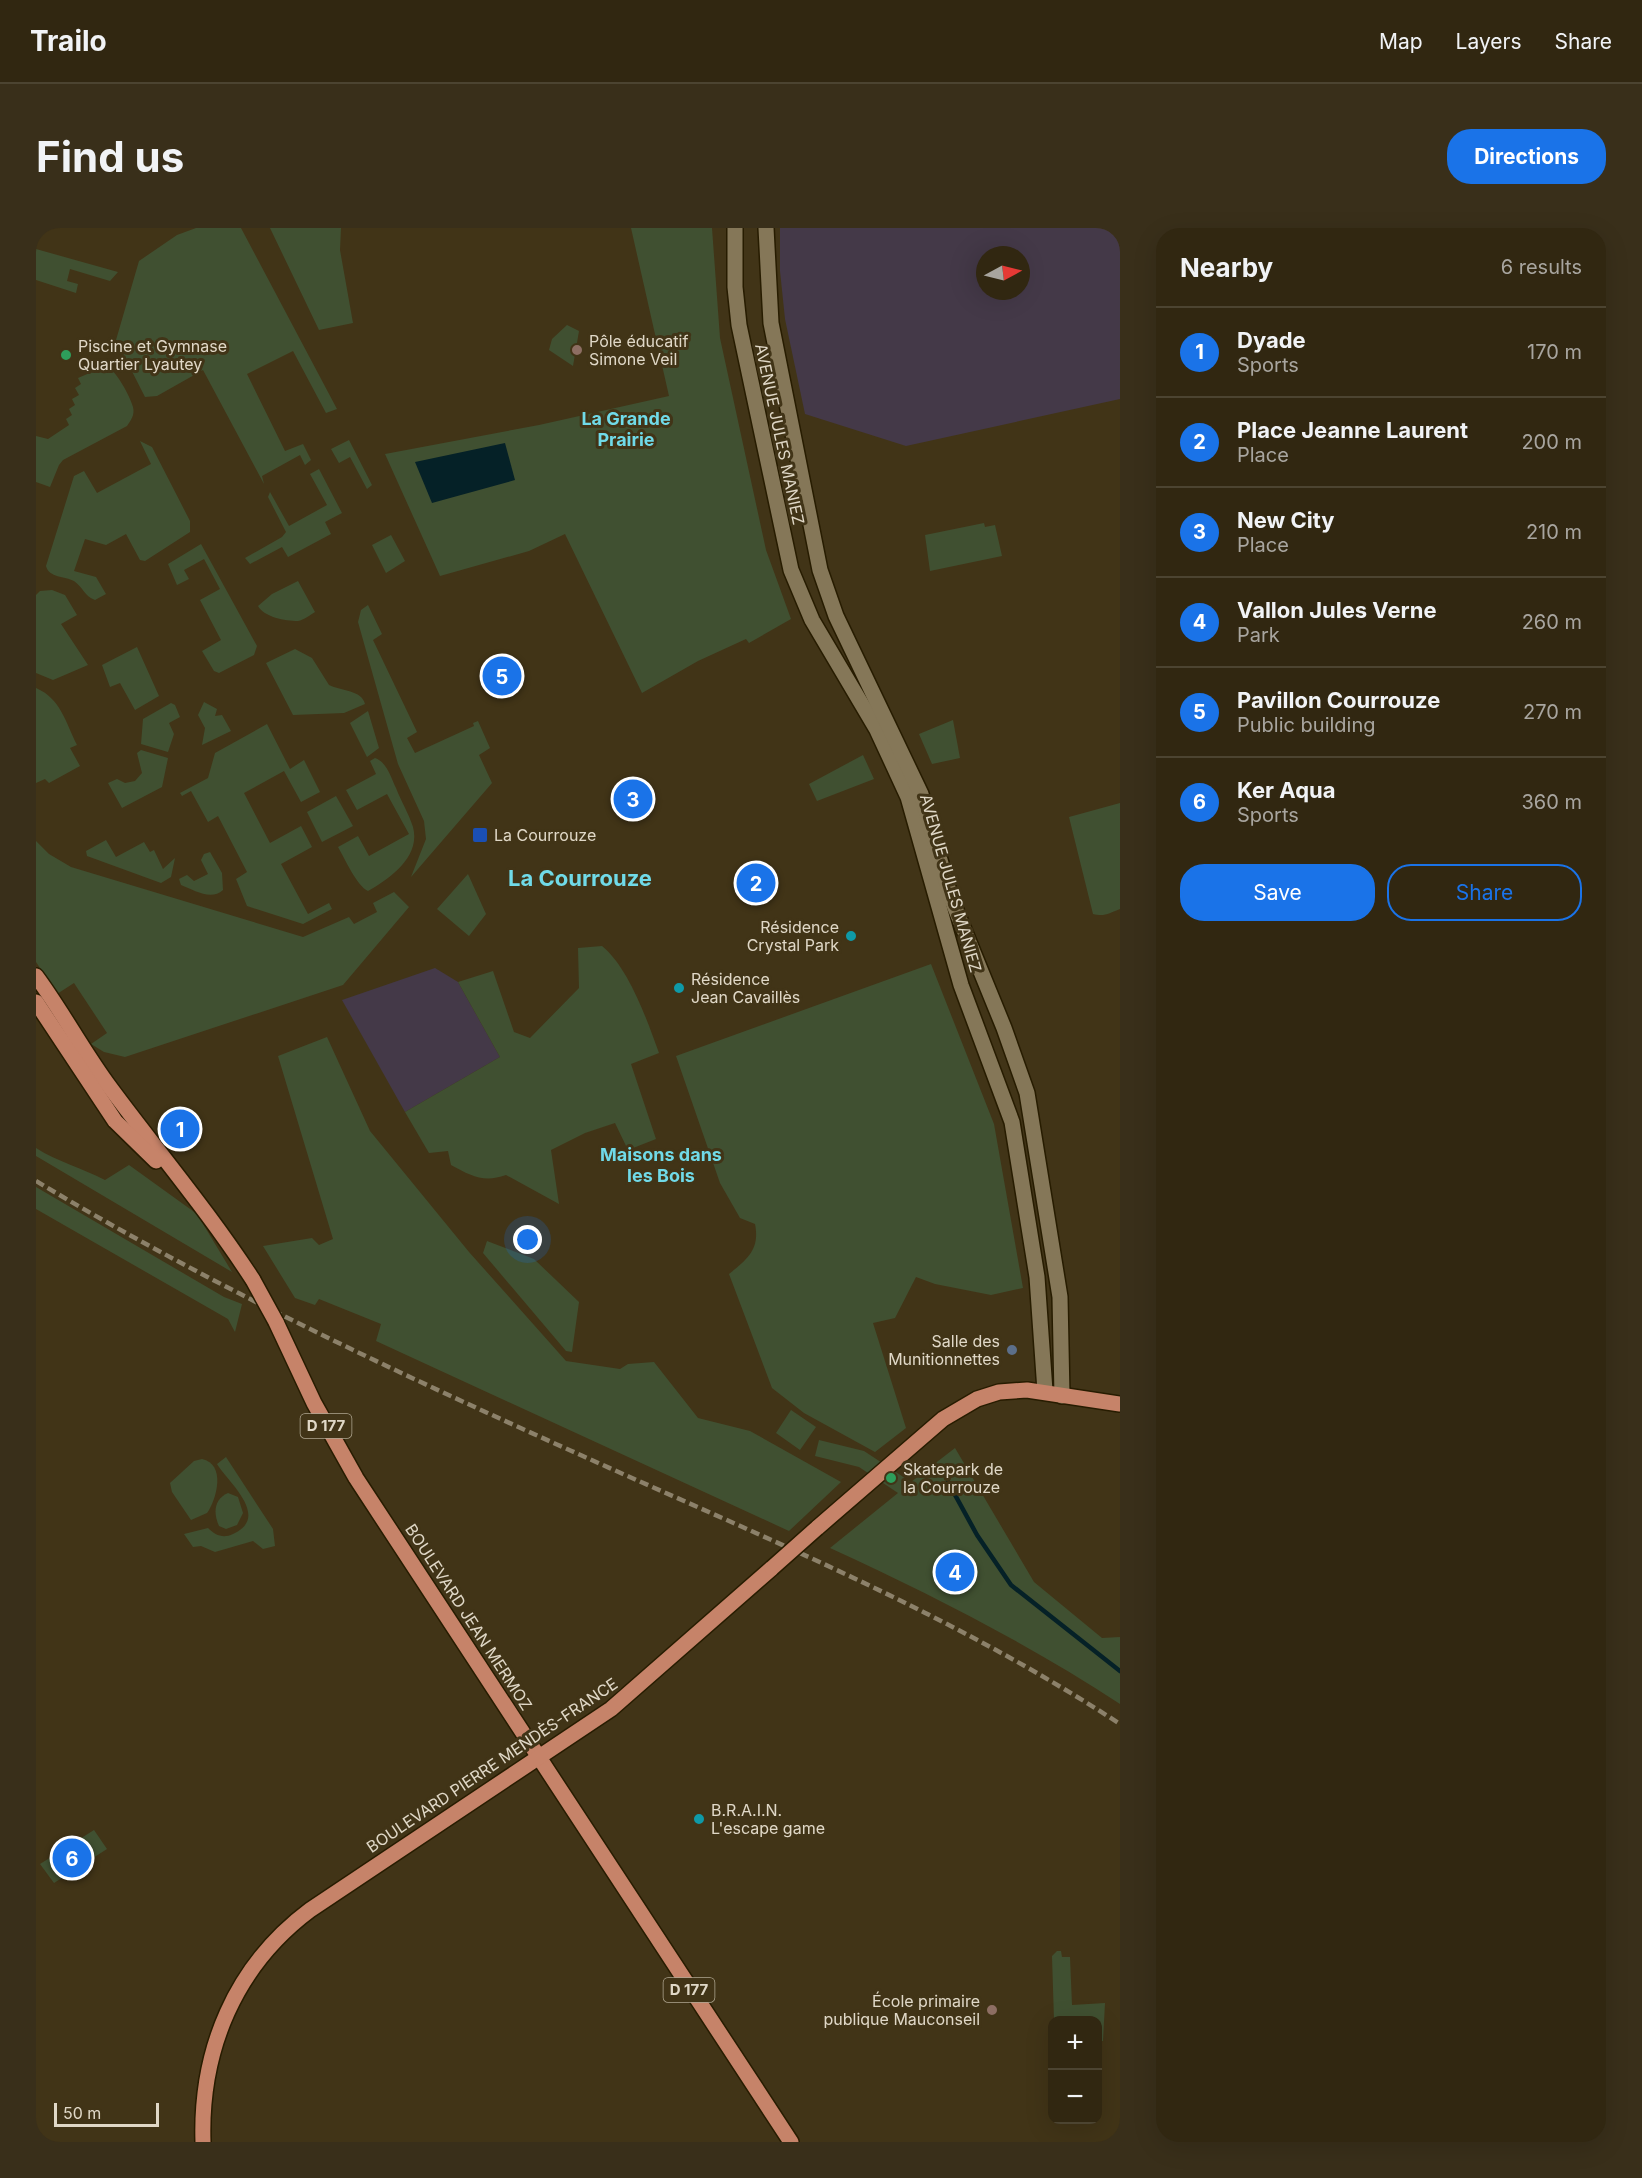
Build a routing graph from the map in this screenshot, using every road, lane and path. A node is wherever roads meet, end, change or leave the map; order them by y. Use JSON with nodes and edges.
{"nodes":[{"id":1,"x":735,"y":228,"type":"edge"},
{"id":2,"x":766,"y":228,"type":"edge"},
{"id":3,"x":36,"y":976,"type":"edge"},
{"id":4,"x":36,"y":1002,"type":"edge"},
{"id":5,"x":190,"y":1194,"type":"junction"},
{"id":6,"x":1045,"y":1391,"type":"junction"},
{"id":7,"x":1062,"y":1396,"type":"junction"},
{"id":8,"x":1120,"y":1404,"type":"edge"},
{"id":9,"x":538,"y":1755,"type":"junction"},
{"id":10,"x":203,"y":2142,"type":"edge"},
{"id":11,"x":791,"y":2142,"type":"edge"}],
"edges":[{"from":1,"to":6,"type":"main road","name":"AVENUE JULES MANIEZ"},
{"from":2,"to":7,"type":"main road","name":"AVENUE JULES MANIEZ"},
{"from":3,"to":5,"type":"main road","name":"BOULEVARD JEAN MERMOZ","number":"D 177"},
{"from":4,"to":5,"type":"main road","name":"BOULEVARD JEAN MERMOZ","number":"D 177"},
{"from":5,"to":9,"type":"main road","name":"BOULEVARD JEAN MERMOZ","number":"D 177","bridge":true},
{"from":6,"to":7,"type":"main road","name":"BOULEVARD PIERRE MENDÈS-FRANCE"},
{"from":6,"to":9,"type":"main road","name":"BOULEVARD PIERRE MENDÈS-FRANCE","bridge":true},
{"from":7,"to":8,"type":"main road","name":"BOULEVARD PIERRE MENDÈS-FRANCE"},
{"from":9,"to":10,"type":"main road","name":"BOULEVARD PIERRE MENDÈS-FRANCE"},
{"from":9,"to":11,"type":"main road","name":"BOULEVARD JEAN MERMOZ","number":"D 177"}]}
